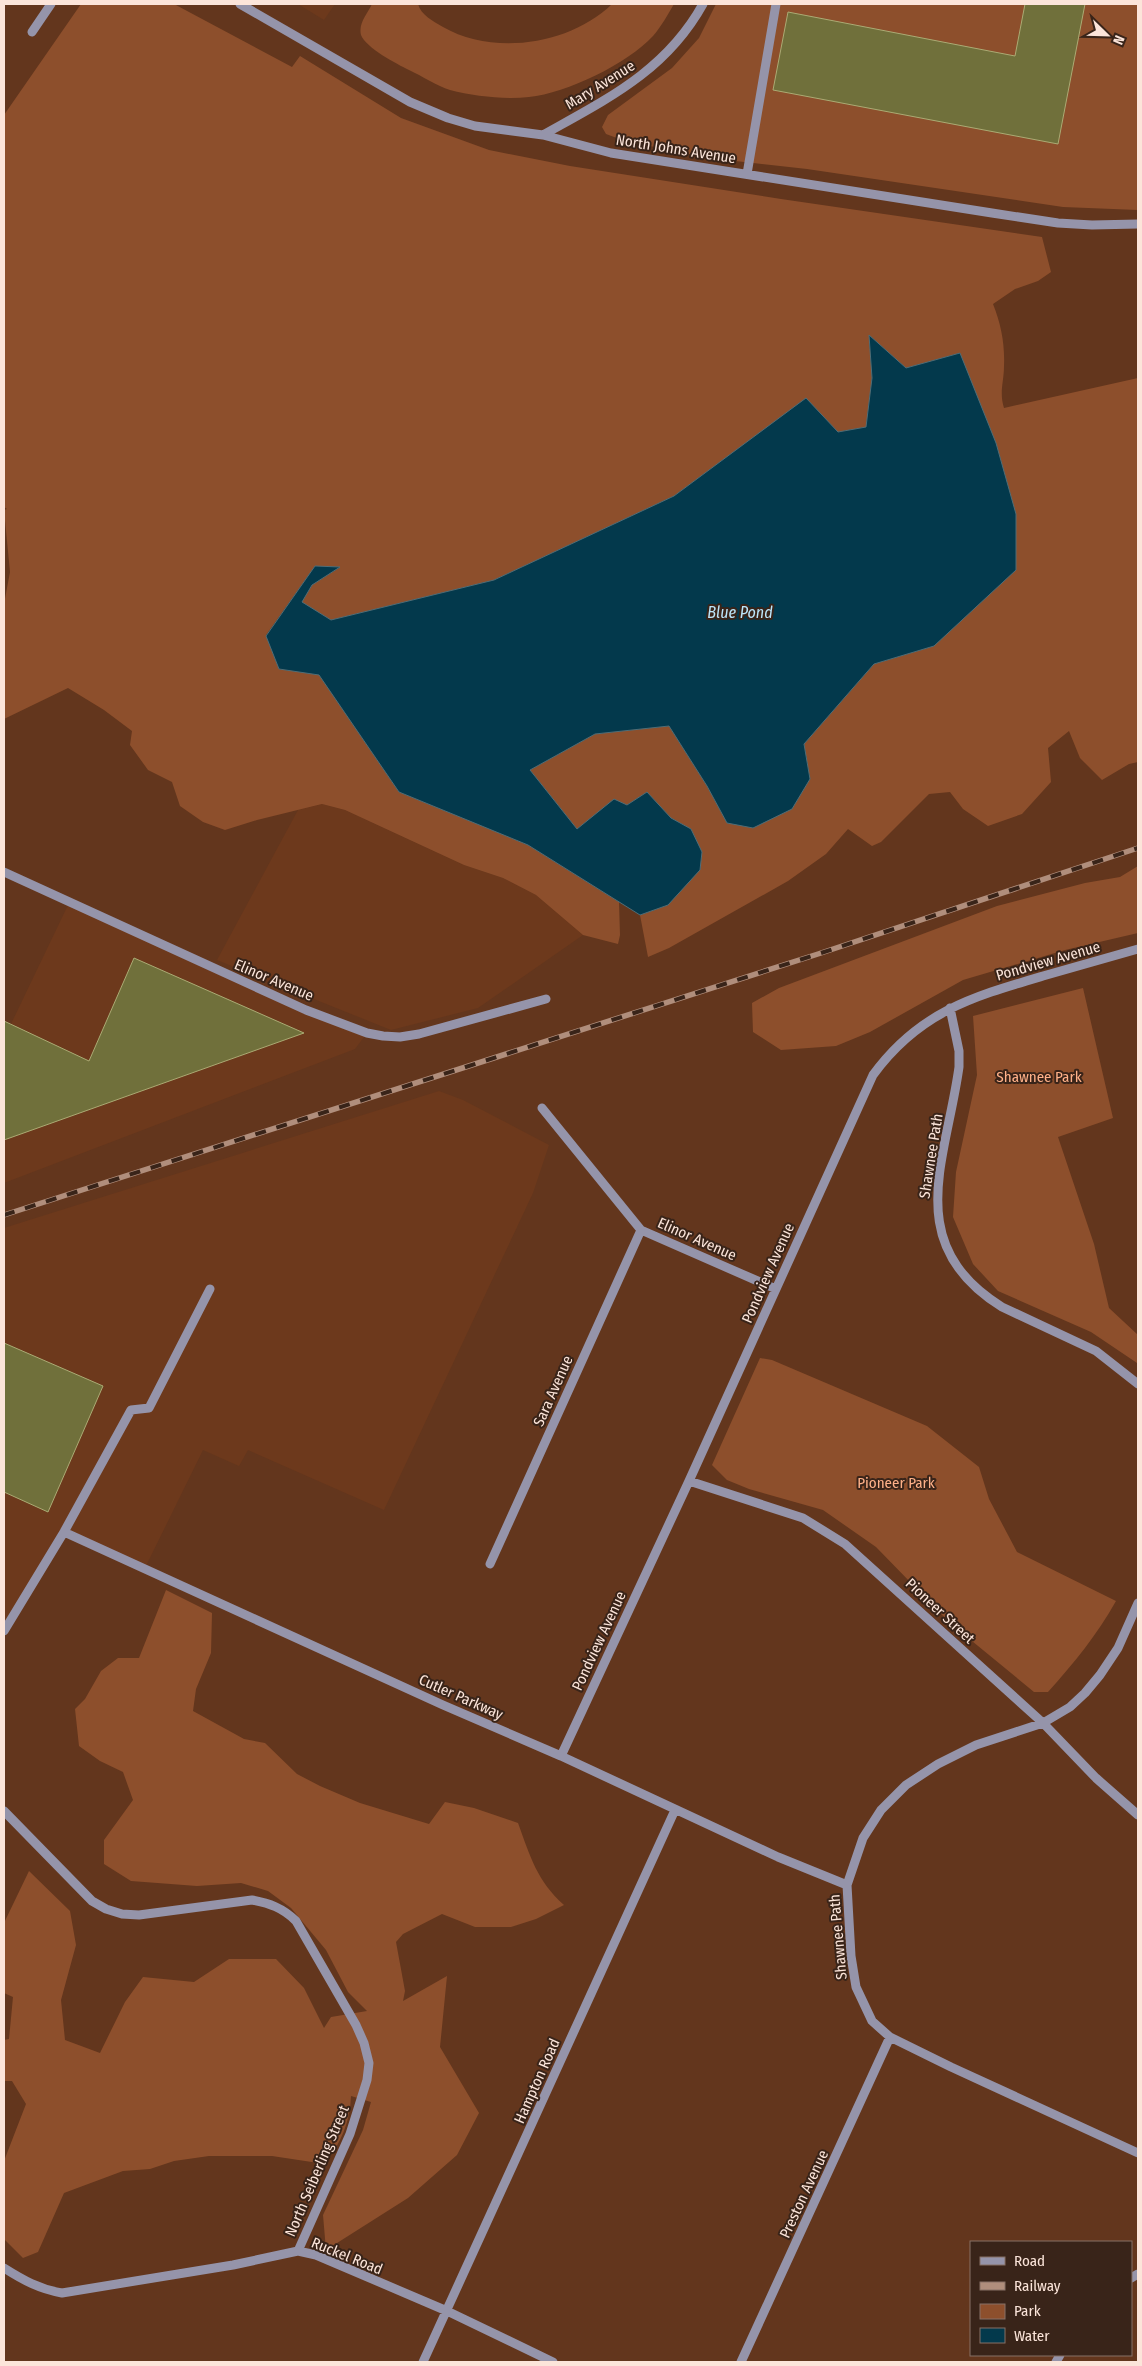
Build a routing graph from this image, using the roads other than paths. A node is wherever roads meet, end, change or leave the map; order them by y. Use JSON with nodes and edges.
{"nodes":[{"id":1,"x":51,"y":4,"type":"edge"},
{"id":2,"x":240,"y":4,"type":"edge"},
{"id":3,"x":704,"y":4,"type":"edge"},
{"id":4,"x":776,"y":4,"type":"edge"},
{"id":5,"x":32,"y":32,"type":"dead end"},
{"id":6,"x":543,"y":136,"type":"junction"},
{"id":7,"x":748,"y":174,"type":"junction"},
{"id":8,"x":1138,"y":224,"type":"edge"},
{"id":9,"x":4,"y":872,"type":"edge"},
{"id":10,"x":1138,"y":949,"type":"edge"},
{"id":11,"x":546,"y":999,"type":"dead end"},
{"id":12,"x":950,"y":1008,"type":"junction"},
{"id":13,"x":542,"y":1108,"type":"dead end"},
{"id":14,"x":641,"y":1230,"type":"junction"},
{"id":15,"x":210,"y":1289,"type":"dead end"},
{"id":16,"x":776,"y":1289,"type":"junction"},
{"id":17,"x":1138,"y":1384,"type":"edge"},
{"id":18,"x":689,"y":1481,"type":"junction"},
{"id":19,"x":64,"y":1532,"type":"junction"},
{"id":20,"x":490,"y":1564,"type":"dead end"},
{"id":21,"x":1138,"y":1603,"type":"edge"},
{"id":22,"x":4,"y":1631,"type":"edge"},
{"id":23,"x":1043,"y":1723,"type":"junction"},
{"id":24,"x":561,"y":1756,"type":"junction"},
{"id":25,"x":676,"y":1810,"type":"junction"},
{"id":26,"x":4,"y":1811,"type":"edge"},
{"id":27,"x":1138,"y":1815,"type":"edge"},
{"id":28,"x":847,"y":1885,"type":"junction"},
{"id":29,"x":890,"y":2037,"type":"junction"},
{"id":30,"x":1138,"y":2153,"type":"edge"},
{"id":31,"x":298,"y":2252,"type":"junction"},
{"id":32,"x":4,"y":2268,"type":"edge"},
{"id":33,"x":447,"y":2311,"type":"junction"},
{"id":34,"x":423,"y":2362,"type":"edge"},
{"id":35,"x":553,"y":2362,"type":"edge"},
{"id":36,"x":742,"y":2362,"type":"edge"}],
"edges":[{"from":1,"to":5,"type":"street"},
{"from":2,"to":6,"type":"street","name":"North Johns Avenue"},
{"from":3,"to":6,"type":"street","name":"Mary Avenue"},
{"from":4,"to":7,"type":"street"},
{"from":6,"to":7,"type":"street","name":"North Johns Avenue"},
{"from":7,"to":8,"type":"street","name":"North Johns Avenue"},
{"from":9,"to":11,"type":"street","name":"Elinor Avenue"},
{"from":10,"to":12,"type":"street","name":"Pondview Avenue"},
{"from":12,"to":16,"type":"street","name":"Pondview Avenue"},
{"from":12,"to":17,"type":"street","name":"Shawnee Path"},
{"from":13,"to":14,"type":"street","name":"Elinor Avenue"},
{"from":14,"to":16,"type":"street","name":"Elinor Avenue"},
{"from":14,"to":20,"type":"street","name":"Sara Avenue"},
{"from":15,"to":19,"type":"street"},
{"from":16,"to":18,"type":"street","name":"Pondview Avenue"},
{"from":18,"to":23,"type":"street","name":"Pioneer Street"},
{"from":18,"to":24,"type":"street","name":"Pondview Avenue"},
{"from":19,"to":22,"type":"street"},
{"from":19,"to":24,"type":"street","name":"Cutler Parkway"},
{"from":21,"to":23,"type":"street","name":"Shawnee Path"},
{"from":23,"to":27,"type":"street","name":"Pioneer Street"},
{"from":23,"to":28,"type":"street","name":"Shawnee Path"},
{"from":24,"to":25,"type":"street","name":"Cutler Parkway"},
{"from":25,"to":28,"type":"street","name":"Cutler Parkway"},
{"from":25,"to":33,"type":"street","name":"Hampton Road"},
{"from":26,"to":31,"type":"street","name":"North Seiberling Street"},
{"from":28,"to":29,"type":"street","name":"Shawnee Path"},
{"from":29,"to":30,"type":"street","name":"Shawnee Path"},
{"from":29,"to":36,"type":"street","name":"Preston Avenue"},
{"from":31,"to":32,"type":"street","name":"Ruckel Road"},
{"from":31,"to":33,"type":"street","name":"Ruckel Road"},
{"from":33,"to":34,"type":"street","name":"Hampton Road"},
{"from":33,"to":35,"type":"street","name":"Ruckel Road"}]}
